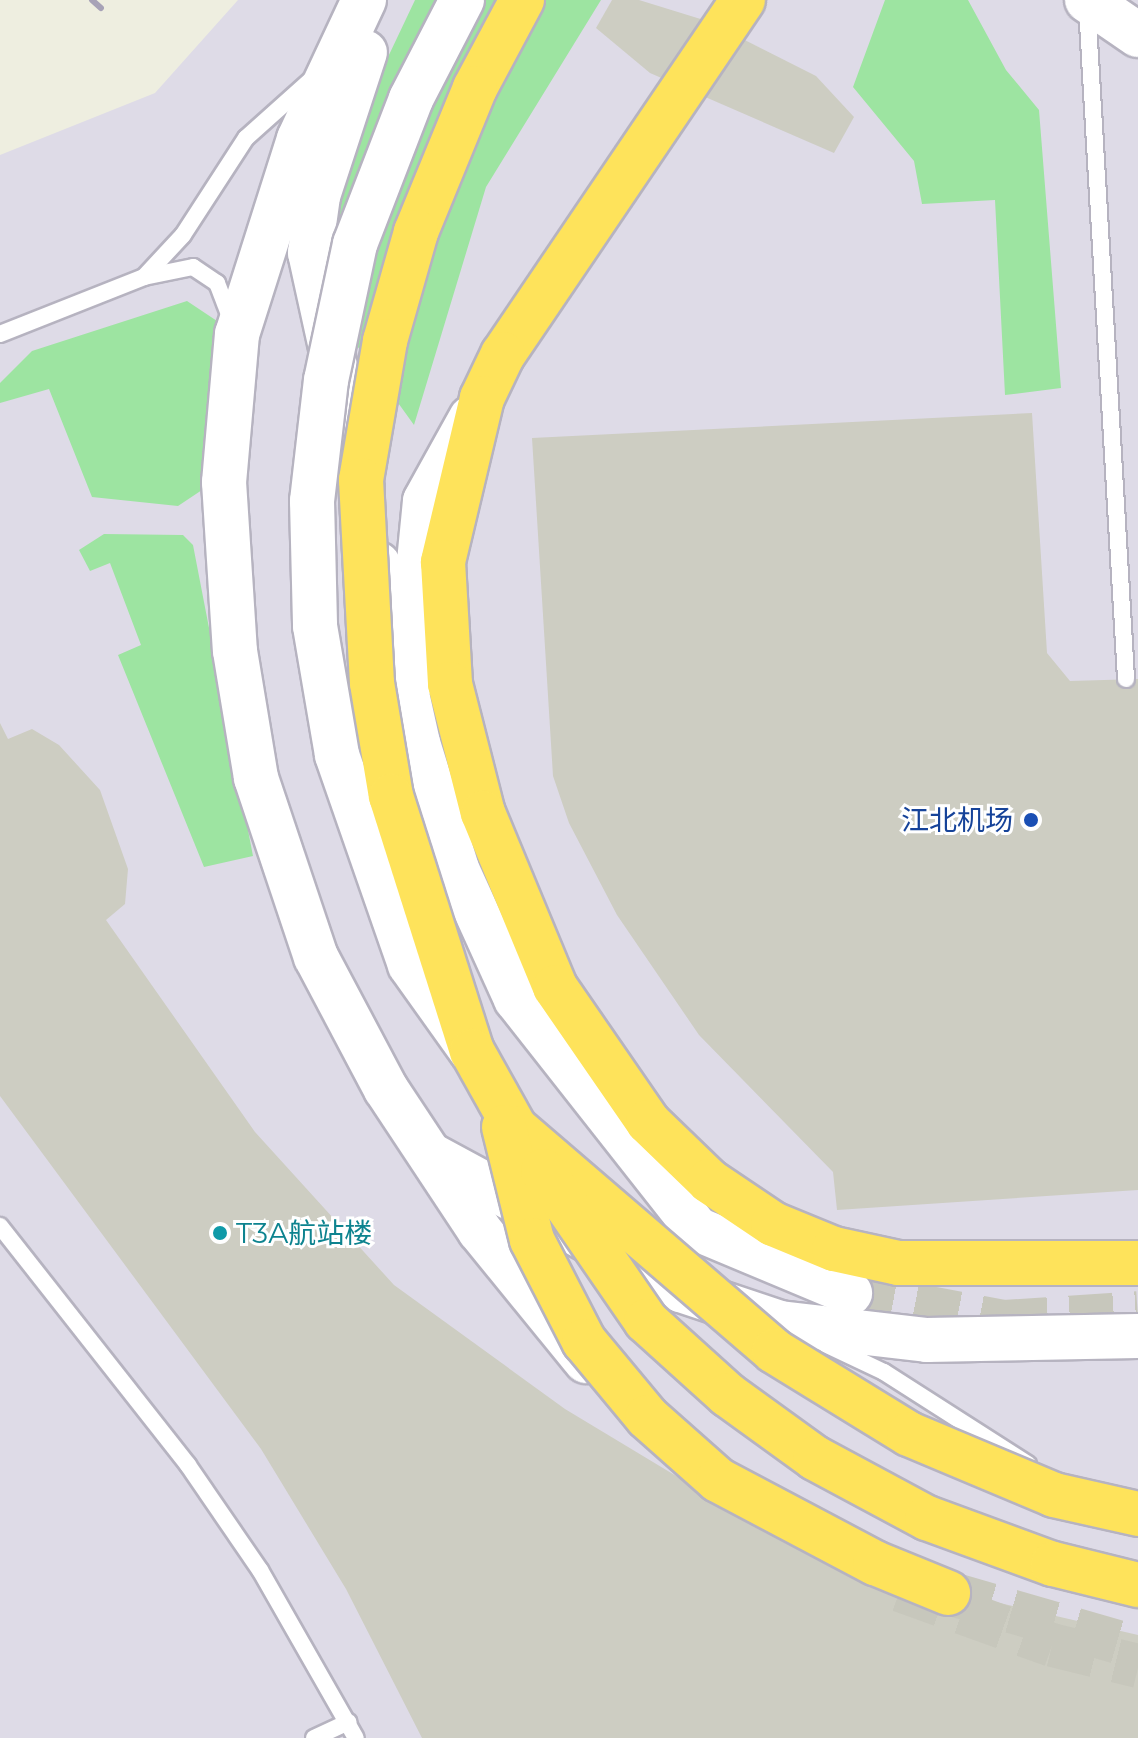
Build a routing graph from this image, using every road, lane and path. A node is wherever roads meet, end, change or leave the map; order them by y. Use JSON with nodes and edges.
{"nodes":[{"id":1,"x":364,"y":0,"type":"edge"},
{"id":2,"x":382,"y":0,"type":"edge"},
{"id":3,"x":462,"y":0,"type":"edge"},
{"id":4,"x":522,"y":0,"type":"edge"},
{"id":5,"x":743,"y":0,"type":"edge"},
{"id":6,"x":1087,"y":0,"type":"edge"},
{"id":7,"x":1138,"y":35,"type":"edge"},
{"id":8,"x":334,"y":59,"type":"junction"},
{"id":9,"x":144,"y":277,"type":"junction"},
{"id":10,"x":0,"y":334,"type":"edge"},
{"id":11,"x":237,"y":334,"type":"junction"},
{"id":12,"x":482,"y":398,"type":"junction"},
{"id":13,"x":1126,"y":679,"type":"dead end"},
{"id":14,"x":457,"y":869,"type":"junction"},
{"id":15,"x":472,"y":1051,"type":"junction"},
{"id":16,"x":507,"y":1115,"type":"junction"},
{"id":17,"x":431,"y":1155,"type":"junction"},
{"id":18,"x":0,"y":1226,"type":"edge"},
{"id":19,"x":1138,"y":1263,"type":"edge"},
{"id":20,"x":850,"y":1293,"type":"tunnel mouth"},
{"id":21,"x":780,"y":1323,"type":"junction"},
{"id":22,"x":1138,"y":1336,"type":"edge"},
{"id":23,"x":1138,"y":1514,"type":"edge"},
{"id":24,"x":1138,"y":1535,"type":"edge"},
{"id":25,"x":808,"y":1545,"type":"dead end"},
{"id":26,"x":1138,"y":1585,"type":"edge"},
{"id":27,"x":948,"y":1593,"type":"tunnel mouth"},
{"id":28,"x":348,"y":1722,"type":"junction"},
{"id":29,"x":314,"y":1738,"type":"edge"},
{"id":30,"x":356,"y":1738,"type":"edge"}],
"edges":[{"from":1,"to":8,"type":"main road"},
{"from":2,"to":14,"type":"main road"},
{"from":3,"to":15,"type":"main road","bridge":true},
{"from":4,"to":15,"type":"highway","bridge":true},
{"from":5,"to":12,"type":"highway"},
{"from":6,"to":7,"type":"main road"},
{"from":6,"to":13,"type":"lane"},
{"from":8,"to":9,"type":"lane"},
{"from":8,"to":11,"type":"main road"},
{"from":9,"to":10,"type":"lane"},
{"from":9,"to":11,"type":"lane"},
{"from":11,"to":17,"type":"main road"},
{"from":12,"to":14,"type":"main road"},
{"from":12,"to":19,"type":"highway"},
{"from":14,"to":20,"type":"main road"},
{"from":15,"to":16,"type":"highway","bridge":true},
{"from":16,"to":23,"type":"highway","bridge":true},
{"from":16,"to":26,"type":"highway","bridge":true},
{"from":16,"to":27,"type":"highway","bridge":true},
{"from":17,"to":21,"type":"main road"},
{"from":17,"to":25,"type":"main road"},
{"from":18,"to":28,"type":"lane"},
{"from":21,"to":22,"type":"main road"},
{"from":21,"to":24,"type":"lane"},
{"from":28,"to":29,"type":"lane"},
{"from":28,"to":30,"type":"lane"}]}
